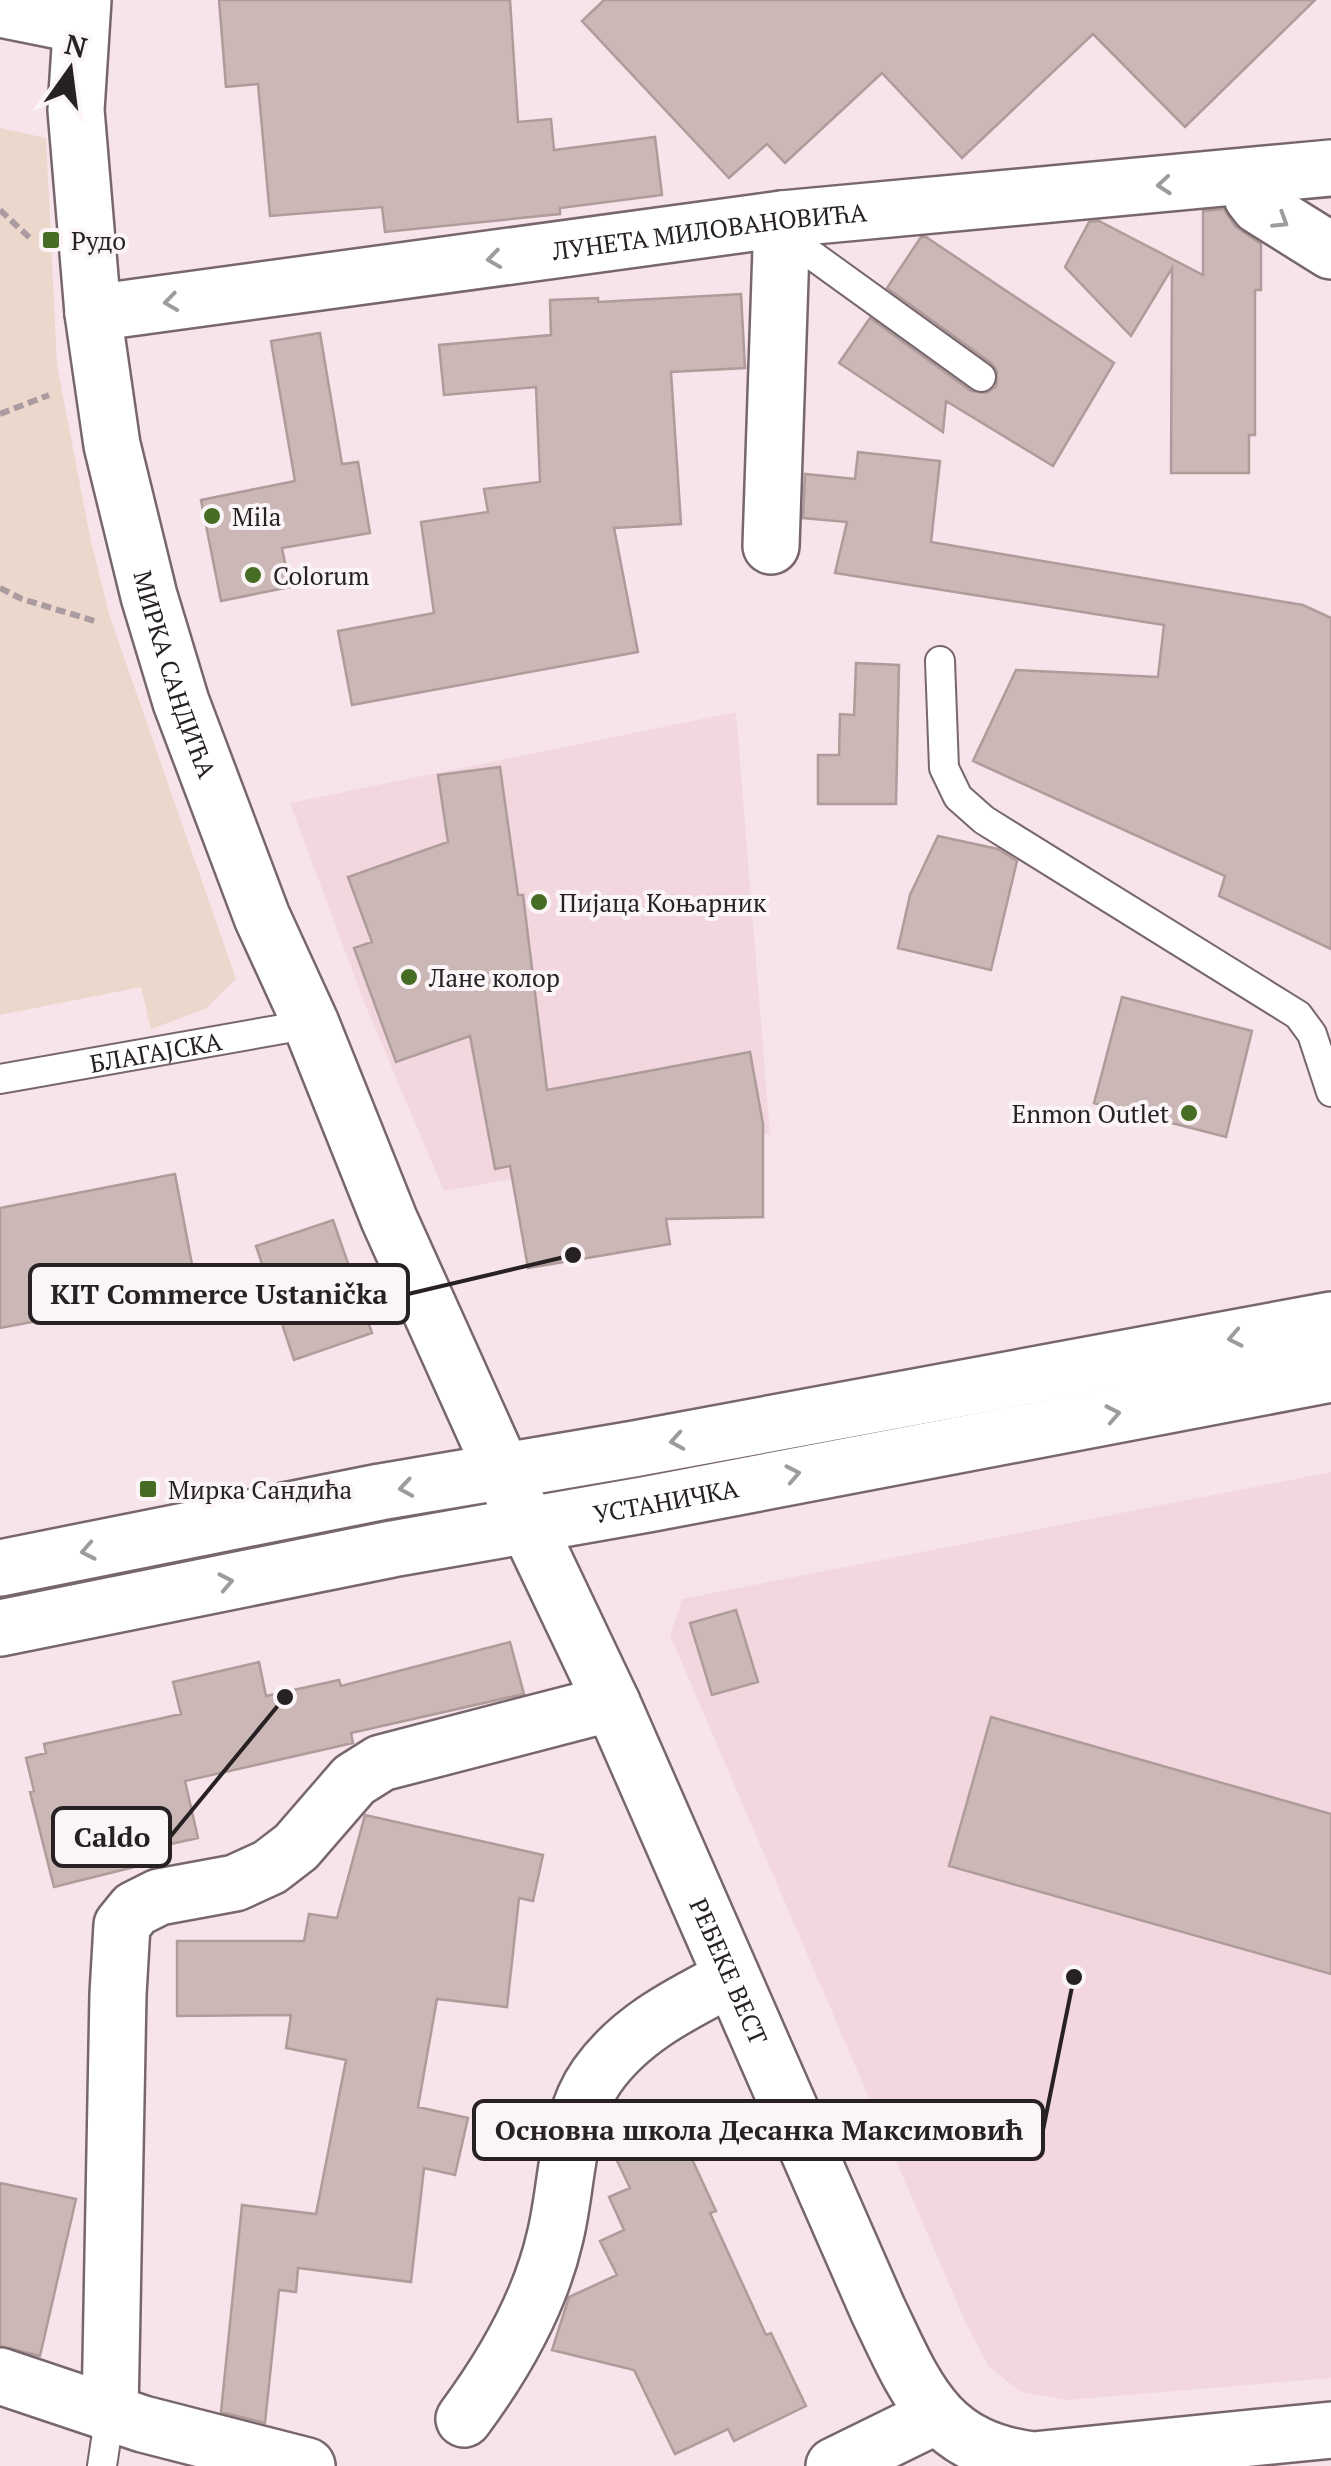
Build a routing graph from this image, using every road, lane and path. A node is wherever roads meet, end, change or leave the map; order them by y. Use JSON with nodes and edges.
{"nodes":[{"id":1,"x":0,"y":9,"type":"edge"},
{"id":2,"x":82,"y":12,"type":"edge"},
{"id":3,"x":1331,"y":168,"type":"edge"},
{"id":4,"x":1248,"y":177,"type":"junction"},
{"id":5,"x":781,"y":230,"type":"junction"},
{"id":6,"x":1331,"y":251,"type":"edge"},
{"id":7,"x":93,"y":313,"type":"junction"},
{"id":8,"x":981,"y":377,"type":"dead end"},
{"id":9,"x":53,"y":394,"type":"dead end"},
{"id":10,"x":0,"y":414,"type":"edge"},
{"id":11,"x":771,"y":546,"type":"dead end"},
{"id":12,"x":0,"y":588,"type":"edge"},
{"id":13,"x":110,"y":625,"type":"dead end"},
{"id":14,"x":940,"y":662,"type":"dead end"},
{"id":15,"x":311,"y":1024,"type":"junction"},
{"id":16,"x":0,"y":1079,"type":"edge"},
{"id":17,"x":1331,"y":1092,"type":"edge"},
{"id":18,"x":1331,"y":1320,"type":"edge"},
{"id":19,"x":1331,"y":1374,"type":"edge"},
{"id":20,"x":502,"y":1472,"type":"junction"},
{"id":21,"x":526,"y":1526,"type":"junction"},
{"id":22,"x":0,"y":1568,"type":"edge"},
{"id":23,"x":0,"y":1628,"type":"edge"},
{"id":24,"x":612,"y":1704,"type":"junction"},
{"id":25,"x":731,"y":1978,"type":"junction"},
{"id":26,"x":0,"y":2376,"type":"edge"},
{"id":27,"x":110,"y":2412,"type":"junction"},
{"id":28,"x":936,"y":2416,"type":"junction"},
{"id":29,"x":464,"y":2419,"type":"dead end"},
{"id":30,"x":1331,"y":2430,"type":"edge"},
{"id":31,"x":1032,"y":2463,"type":"edge"},
{"id":32,"x":102,"y":2466,"type":"edge"},
{"id":33,"x":307,"y":2466,"type":"edge"},
{"id":34,"x":834,"y":2466,"type":"edge"}],
"edges":[{"from":1,"to":2,"type":"street"},
{"from":2,"to":7,"type":"street","name":"МИРКА САНДИЋА"},
{"from":3,"to":4,"type":"street","name":"ЛУНЕТА МИЛОВАНОВИЋА"},
{"from":4,"to":5,"type":"street","name":"ЛУНЕТА МИЛОВАНОВИЋА","one_way":true},
{"from":4,"to":6,"type":"street","one_way":true},
{"from":5,"to":7,"type":"street","name":"ЛУНЕТА МИЛОВАНОВИЋА","one_way":true},
{"from":5,"to":8,"type":"lane"},
{"from":5,"to":11,"type":"street"},
{"from":7,"to":15,"type":"street","name":"МИРКА САНДИЋА"},
{"from":9,"to":10,"type":"path"},
{"from":12,"to":13,"type":"path"},
{"from":14,"to":17,"type":"lane"},
{"from":15,"to":16,"type":"lane","name":"БЛАГАЈСКА"},
{"from":15,"to":20,"type":"street","name":"МИРКА САНДИЋА"},
{"from":18,"to":20,"type":"street","one_way":true},
{"from":21,"to":19,"type":"street","name":"УСТАНИЧКА","one_way":true},
{"from":20,"to":21,"type":"street","name":"МИРКА САНДИЋА"},
{"from":20,"to":22,"type":"street","one_way":true},
{"from":23,"to":21,"type":"street","name":"УСТАНИЧКА","one_way":true},
{"from":21,"to":24,"type":"street","name":"РЕБЕКЕ ВЕСТ"},
{"from":24,"to":25,"type":"street","name":"РЕБЕКЕ ВЕСТ"},
{"from":24,"to":27,"type":"street"},
{"from":25,"to":28,"type":"street","name":"РЕБЕКЕ ВЕСТ"},
{"from":25,"to":29,"type":"street"},
{"from":26,"to":27,"type":"street"},
{"from":27,"to":32,"type":"lane"},
{"from":27,"to":33,"type":"street"},
{"from":28,"to":31,"type":"street","name":"РЕБЕКЕ ВЕСТ"},
{"from":28,"to":34,"type":"street"},
{"from":30,"to":31,"type":"street","name":"РЕБЕКЕ ВЕСТ"}]}
